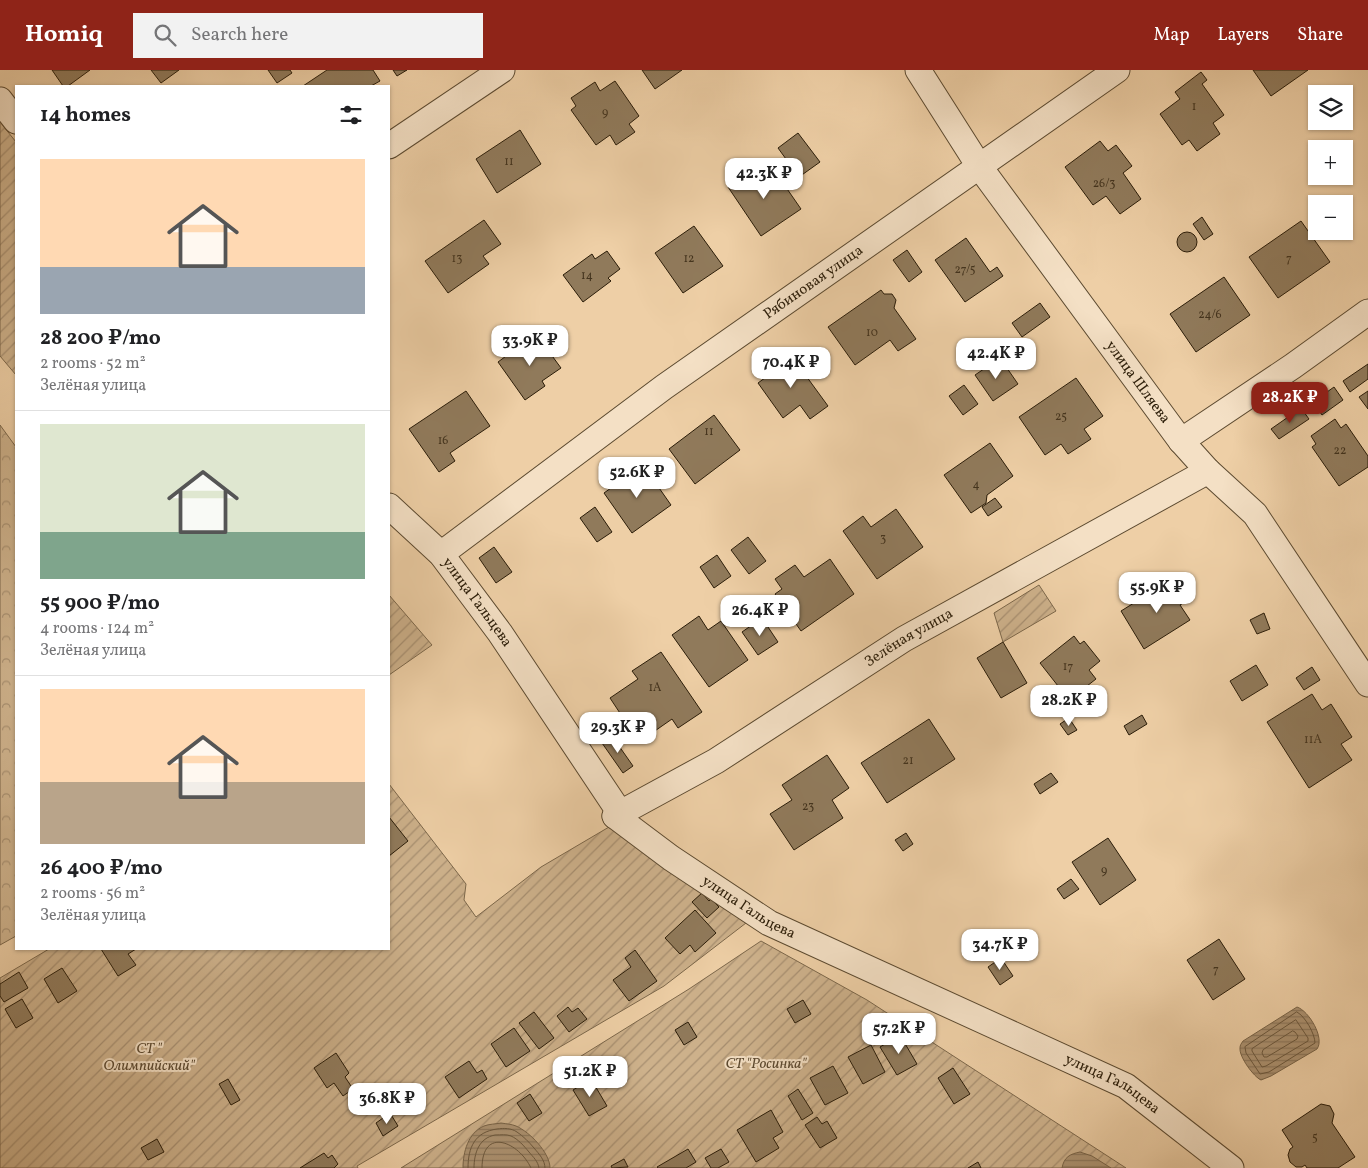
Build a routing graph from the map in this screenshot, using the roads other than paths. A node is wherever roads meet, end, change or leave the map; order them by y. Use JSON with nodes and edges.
{"nodes":[{"id":1,"x":502,"y":70,"type":"edge"},
{"id":2,"x":918,"y":70,"type":"edge"},
{"id":3,"x":1117,"y":70,"type":"edge"},
{"id":4,"x":0,"y":100,"type":"edge"},
{"id":5,"x":15,"y":120,"type":"edge"},
{"id":6,"x":390,"y":145,"type":"edge"},
{"id":7,"x":979,"y":166,"type":"junction"},
{"id":8,"x":1368,"y":312,"type":"edge"},
{"id":9,"x":1181,"y":441,"type":"junction"},
{"id":10,"x":1208,"y":471,"type":"junction"},
{"id":11,"x":390,"y":507,"type":"edge"},
{"id":12,"x":441,"y":554,"type":"junction"},
{"id":13,"x":1368,"y":684,"type":"edge"},
{"id":14,"x":615,"y":816,"type":"junction"},
{"id":15,"x":1231,"y":1168,"type":"edge"}],
"edges":[{"from":1,"to":6,"type":"street"},
{"from":2,"to":7,"type":"street","name":"улица Шляева"},
{"from":3,"to":7,"type":"street","name":"Рябиновая улица"},
{"from":4,"to":5,"type":"street"},
{"from":7,"to":9,"type":"street","name":"улица Шляева"},
{"from":7,"to":12,"type":"street","name":"Рябиновая улица"},
{"from":8,"to":9,"type":"street"},
{"from":9,"to":10,"type":"street","name":"улица Шляева"},
{"from":10,"to":13,"type":"street","name":"улица Шляева"},
{"from":10,"to":14,"type":"street","name":"Зелёная улица"},
{"from":11,"to":12,"type":"street","name":"улица Гальцева"},
{"from":12,"to":14,"type":"street","name":"улица Гальцева"},
{"from":14,"to":15,"type":"street","name":"улица Гальцева"}]}
